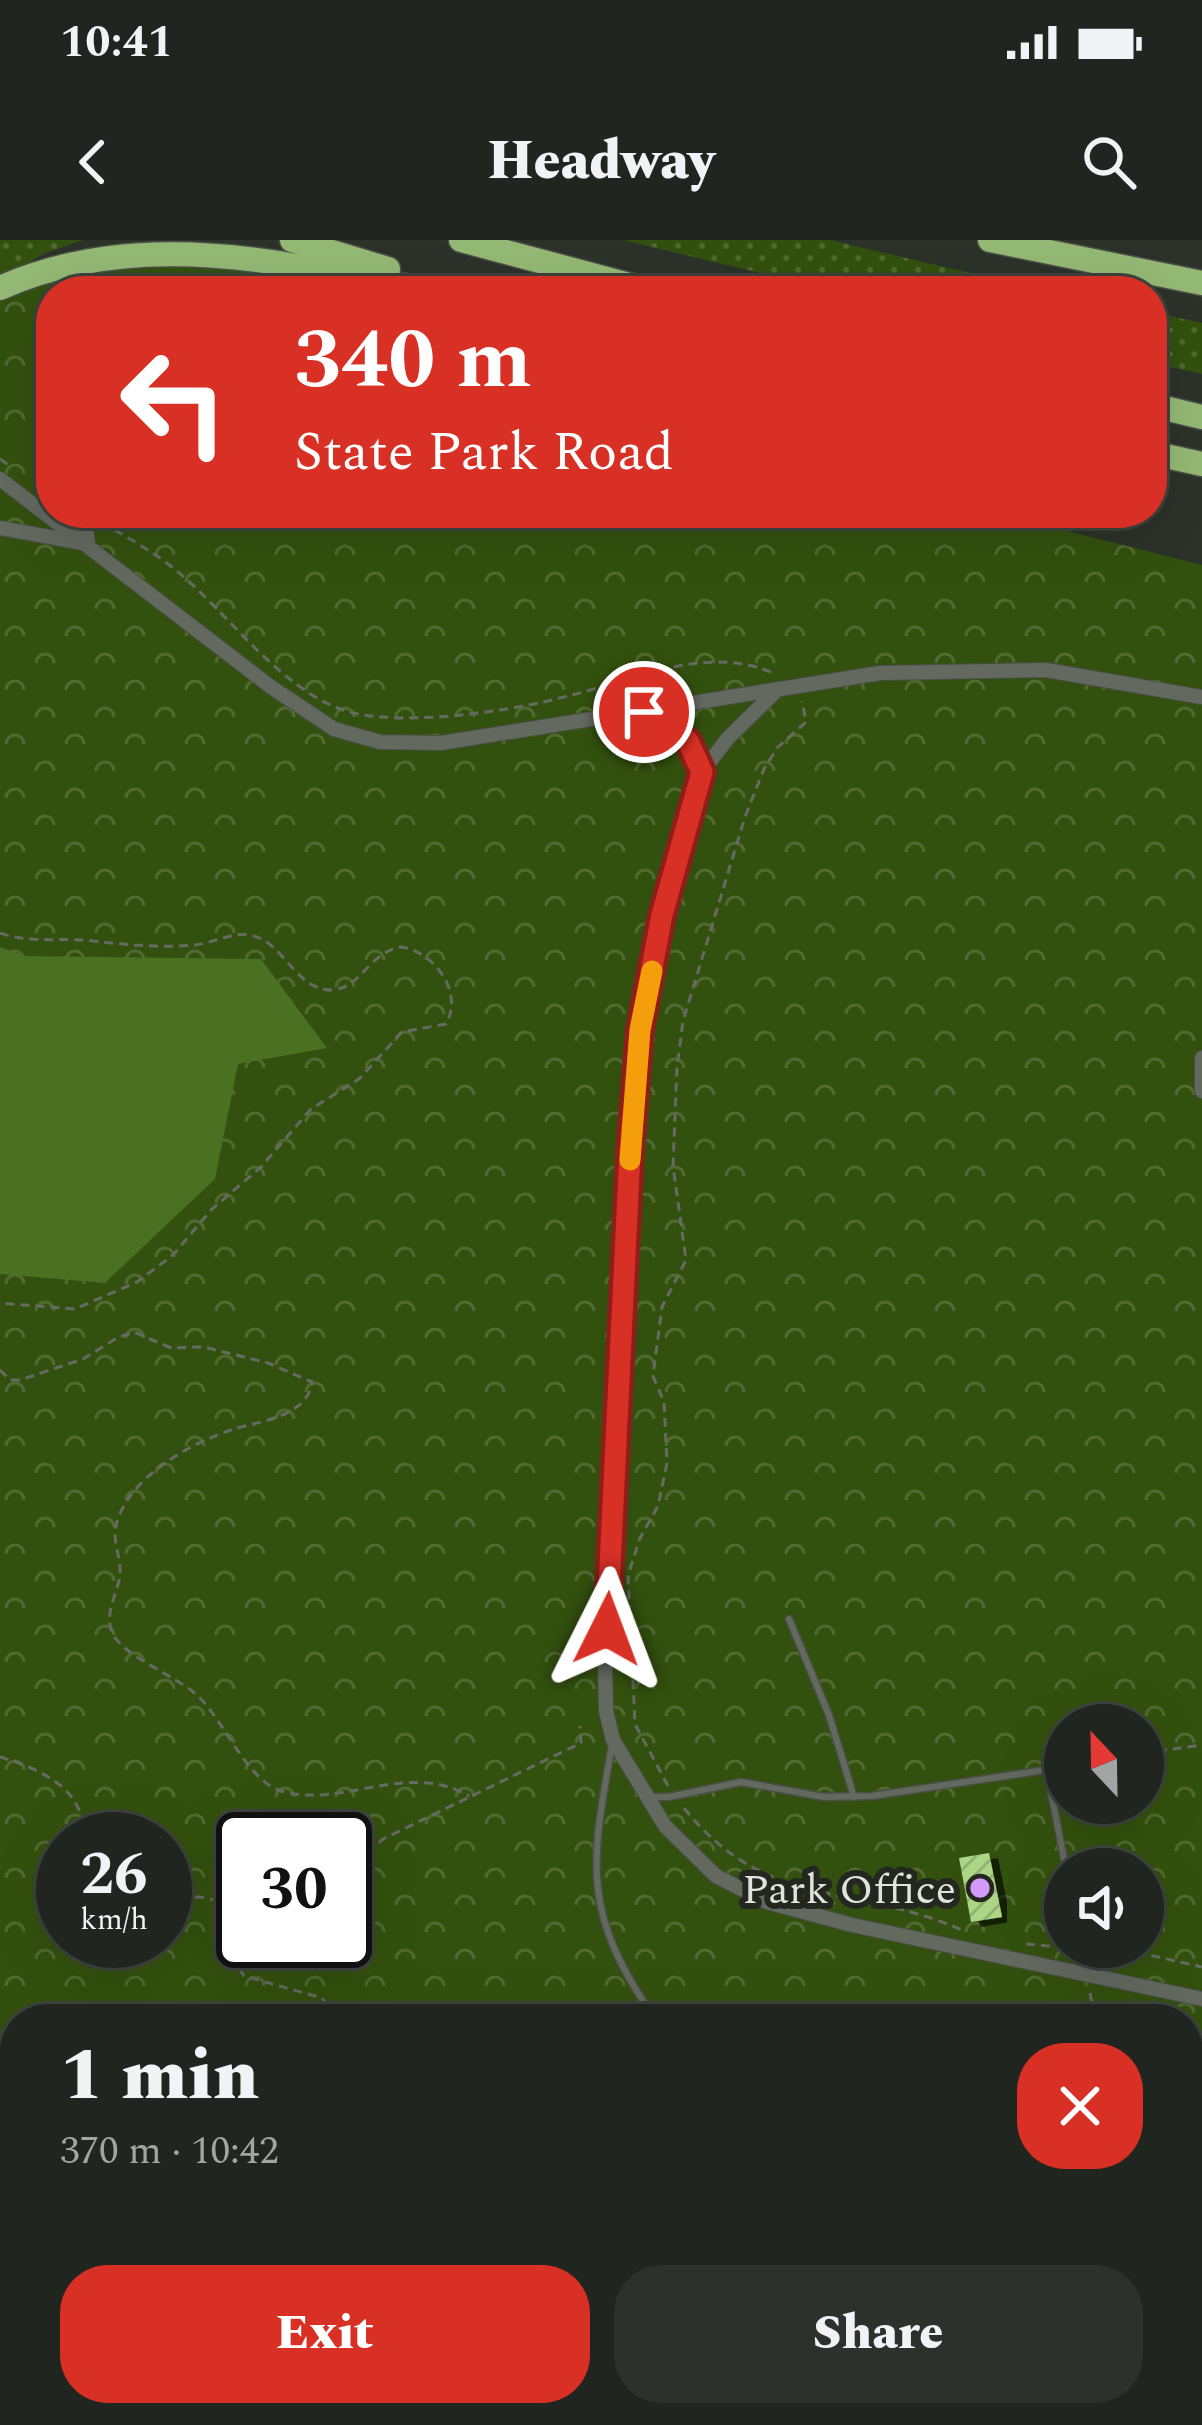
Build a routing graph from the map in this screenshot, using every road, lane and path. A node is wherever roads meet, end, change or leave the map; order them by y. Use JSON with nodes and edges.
{"nodes":[{"id":1,"x":292,"y":240,"type":"edge"},
{"id":2,"x":460,"y":240,"type":"edge"},
{"id":3,"x":990,"y":240,"type":"edge"},
{"id":4,"x":352,"y":276,"type":"edge"},
{"id":5,"x":413,"y":276,"type":"edge"},
{"id":6,"x":596,"y":276,"type":"edge"},
{"id":7,"x":1202,"y":283,"type":"edge"},
{"id":8,"x":0,"y":288,"type":"edge"},
{"id":9,"x":1167,"y":409,"type":"edge"},
{"id":10,"x":1202,"y":417,"type":"edge"},
{"id":11,"x":1167,"y":456,"type":"edge"},
{"id":12,"x":1202,"y":464,"type":"edge"},
{"id":13,"x":0,"y":479,"type":"edge"},
{"id":14,"x":36,"y":506,"type":"edge"},
{"id":15,"x":0,"y":528,"type":"edge"},
{"id":16,"x":66,"y":528,"type":"edge"},
{"id":17,"x":87,"y":528,"type":"edge"},
{"id":18,"x":110,"y":528,"type":"edge"},
{"id":19,"x":88,"y":544,"type":"junction"},
{"id":20,"x":779,"y":683,"type":"junction"},
{"id":21,"x":1202,"y":697,"type":"edge"},
{"id":22,"x":801,"y":700,"type":"dead end"},
{"id":23,"x":644,"y":712,"type":"junction"},
{"id":24,"x":702,"y":772,"type":"junction"},
{"id":25,"x":0,"y":933,"type":"edge"},
{"id":26,"x":1202,"y":1058,"type":"edge"},
{"id":27,"x":1202,"y":1091,"type":"edge"},
{"id":28,"x":0,"y":1303,"type":"edge"},
{"id":29,"x":0,"y":1370,"type":"edge"},
{"id":30,"x":789,"y":1619,"type":"dead end"},
{"id":31,"x":580,"y":1726,"type":"dead end"},
{"id":32,"x":613,"y":1740,"type":"junction"},
{"id":33,"x":1202,"y":1745,"type":"edge"},
{"id":34,"x":1164,"y":1750,"type":"edge"},
{"id":35,"x":0,"y":1756,"type":"edge"},
{"id":36,"x":1044,"y":1771,"type":"edge"},
{"id":37,"x":469,"y":1796,"type":"junction"},
{"id":38,"x":674,"y":1796,"type":"junction"},
{"id":39,"x":854,"y":1796,"type":"junction"},
{"id":40,"x":645,"y":1797,"type":"junction"},
{"id":41,"x":81,"y":1812,"type":"edge"},
{"id":42,"x":372,"y":1848,"type":"edge"},
{"id":43,"x":970,"y":1934,"type":"dead end"},
{"id":44,"x":1023,"y":1944,"type":"dead end"},
{"id":45,"x":1044,"y":1945,"type":"edge"},
{"id":46,"x":1164,"y":1959,"type":"edge"},
{"id":47,"x":1202,"y":1967,"type":"edge"},
{"id":48,"x":239,"y":1968,"type":"edge"},
{"id":49,"x":1086,"y":1968,"type":"edge"},
{"id":50,"x":1087,"y":1974,"type":"junction"},
{"id":51,"x":1202,"y":1999,"type":"edge"},
{"id":52,"x":326,"y":2004,"type":"edge"},
{"id":53,"x":646,"y":2004,"type":"edge"},
{"id":54,"x":1092,"y":2004,"type":"edge"}],
"edges":[{"from":1,"to":5,"type":"highway"},
{"from":2,"to":6,"type":"highway"},
{"from":3,"to":7,"type":"highway"},
{"from":4,"to":8,"type":"highway"},
{"from":9,"to":10,"type":"highway"},
{"from":11,"to":12,"type":"highway"},
{"from":13,"to":14,"type":"street"},
{"from":15,"to":19,"type":"street"},
{"from":16,"to":19,"type":"street"},
{"from":17,"to":19,"type":"street"},
{"from":18,"to":20,"type":"path"},
{"from":19,"to":23,"type":"street"},
{"from":20,"to":21,"type":"street"},
{"from":20,"to":23,"type":"street"},
{"from":20,"to":24,"type":"street"},
{"from":22,"to":38,"type":"path"},
{"from":23,"to":24,"type":"street"},
{"from":24,"to":32,"type":"street"},
{"from":25,"to":28,"type":"path"},
{"from":26,"to":27,"type":"street"},
{"from":29,"to":37,"type":"path"},
{"from":30,"to":39,"type":"lane"},
{"from":31,"to":37,"type":"path"},
{"from":32,"to":40,"type":"street"},
{"from":32,"to":53,"type":"lane"},
{"from":33,"to":34,"type":"path"},
{"from":35,"to":41,"type":"path"},
{"from":36,"to":39,"type":"lane"},
{"from":37,"to":42,"type":"path"},
{"from":38,"to":39,"type":"lane"},
{"from":38,"to":40,"type":"lane"},
{"from":38,"to":43,"type":"path"},
{"from":40,"to":50,"type":"street"},
{"from":44,"to":45,"type":"path"},
{"from":46,"to":47,"type":"path"},
{"from":48,"to":52,"type":"path"},
{"from":49,"to":50,"type":"lane"},
{"from":50,"to":51,"type":"street"},
{"from":50,"to":54,"type":"path"}]}
